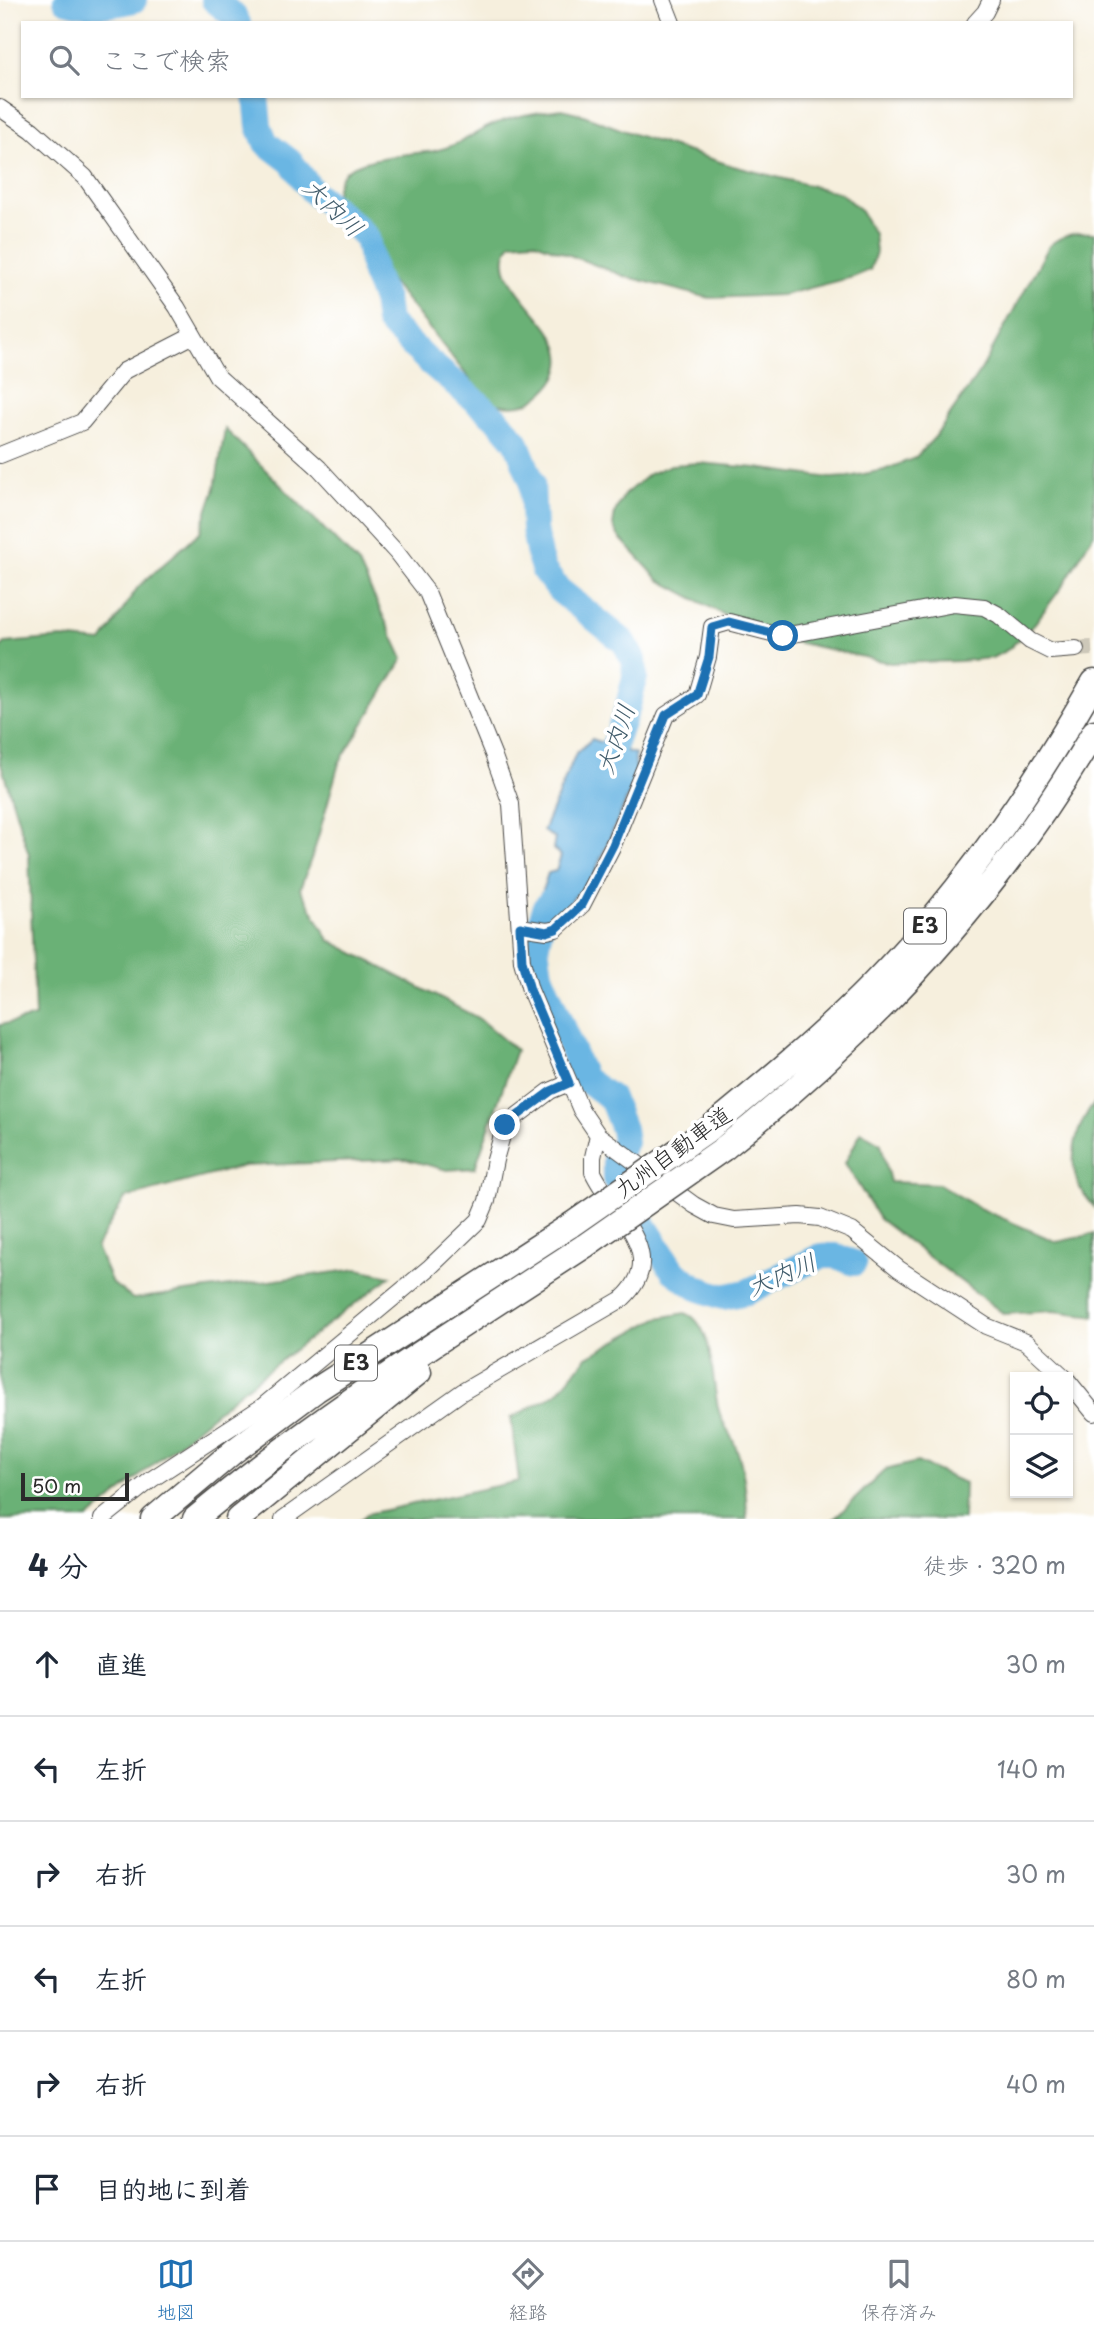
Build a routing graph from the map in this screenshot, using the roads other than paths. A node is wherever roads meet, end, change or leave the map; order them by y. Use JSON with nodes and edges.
{"nodes":[{"id":1,"x":663,"y":0,"type":"edge"},
{"id":2,"x":991,"y":0,"type":"edge"},
{"id":3,"x":671,"y":21,"type":"edge"},
{"id":4,"x":977,"y":21,"type":"edge"},
{"id":5,"x":0,"y":108,"type":"edge"},
{"id":6,"x":192,"y":336,"type":"junction"},
{"id":7,"x":0,"y":455,"type":"edge"},
{"id":8,"x":1076,"y":649,"type":"tunnel mouth"},
{"id":9,"x":1094,"y":682,"type":"edge"},
{"id":10,"x":1094,"y":732,"type":"edge"},
{"id":11,"x":520,"y":927,"type":"junction"},
{"id":12,"x":569,"y":1083,"type":"junction"},
{"id":13,"x":598,"y":1135,"type":"junction"},
{"id":14,"x":557,"y":1264,"type":"junction"},
{"id":15,"x":1059,"y":1372,"type":"edge"},
{"id":16,"x":1073,"y":1387,"type":"edge"},
{"id":17,"x":1094,"y":1413,"type":"edge"},
{"id":18,"x":102,"y":1519,"type":"edge"},
{"id":19,"x":153,"y":1519,"type":"edge"},
{"id":20,"x":195,"y":1519,"type":"edge"},
{"id":21,"x":238,"y":1519,"type":"edge"},
{"id":22,"x":283,"y":1519,"type":"edge"}],
"edges":[{"from":1,"to":3,"type":"street"},
{"from":2,"to":4,"type":"street"},
{"from":5,"to":6,"type":"street"},
{"from":6,"to":7,"type":"street"},
{"from":6,"to":11,"type":"street"},
{"from":8,"to":11,"type":"street"},
{"from":9,"to":19,"type":"highway","name":"九州自動車道","number":"E3","bridge":true},
{"from":10,"to":14,"type":"highway","name":"九州自動車道","number":"E3","bridge":true},
{"from":11,"to":12,"type":"street"},
{"from":12,"to":13,"type":"street"},
{"from":12,"to":18,"type":"street"},
{"from":13,"to":15,"type":"street"},
{"from":13,"to":22,"type":"street"},
{"from":14,"to":20,"type":"highway","name":"九州自動車道","number":"E3"},
{"from":14,"to":21,"type":"highway"},
{"from":16,"to":17,"type":"street"}]}
